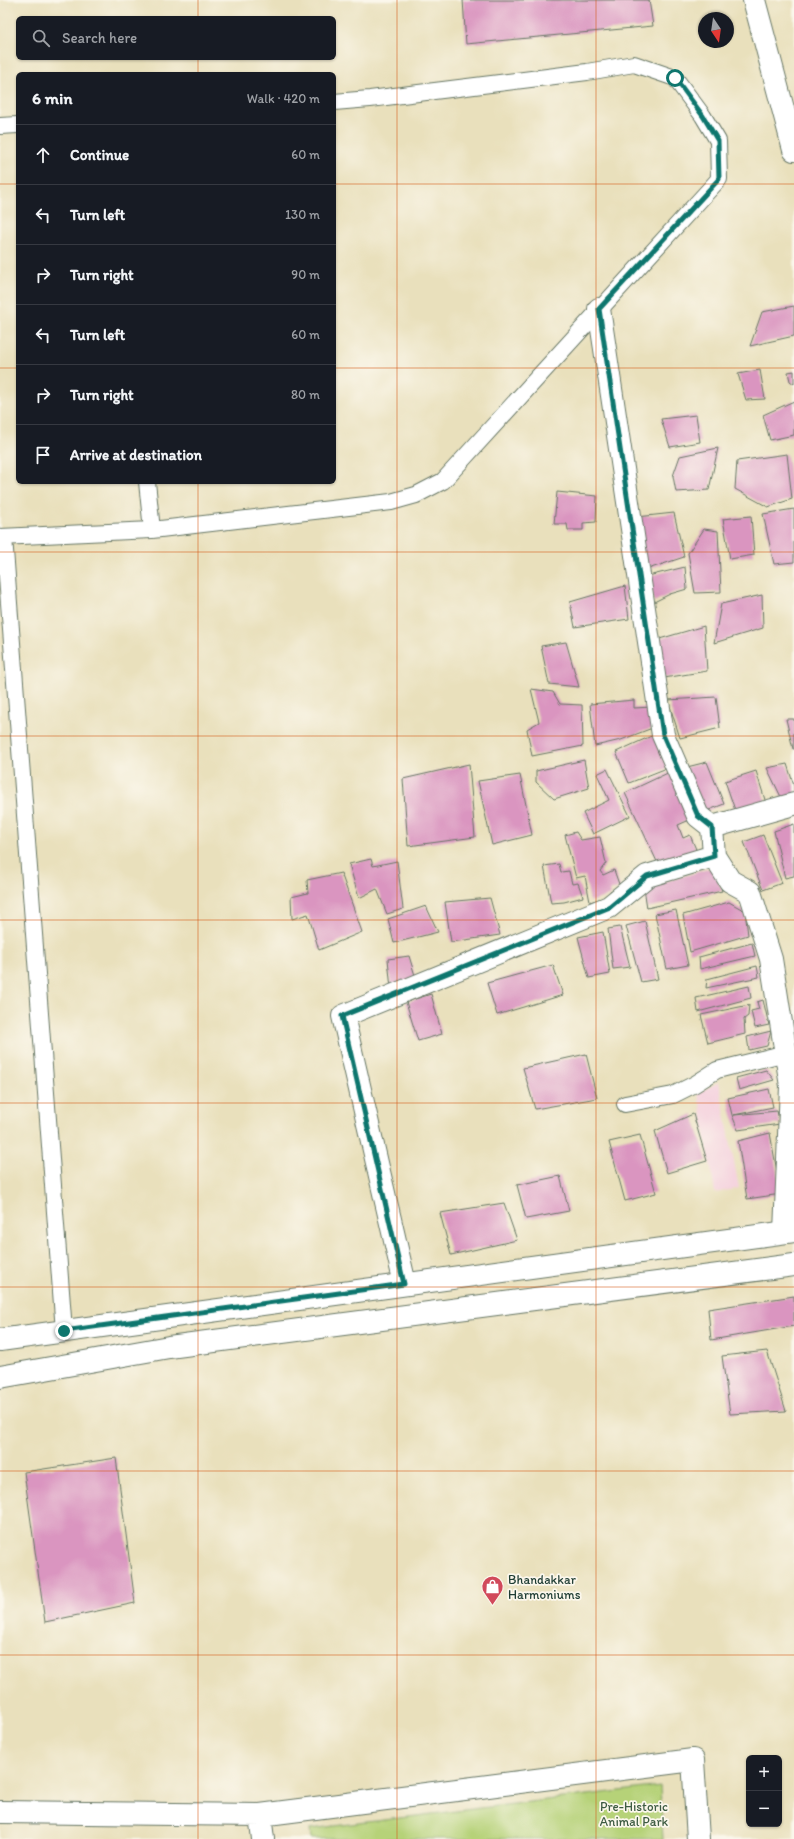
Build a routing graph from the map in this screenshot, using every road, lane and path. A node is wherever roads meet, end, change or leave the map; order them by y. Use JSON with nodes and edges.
{"nodes":[{"id":1,"x":754,"y":0,"type":"edge"},
{"id":2,"x":336,"y":102,"type":"edge"},
{"id":3,"x":16,"y":125,"type":"edge"},
{"id":4,"x":0,"y":126,"type":"edge"},
{"id":5,"x":794,"y":150,"type":"edge"},
{"id":6,"x":599,"y":309,"type":"junction"},
{"id":7,"x":147,"y":484,"type":"edge"},
{"id":8,"x":152,"y":530,"type":"junction"},
{"id":9,"x":2,"y":537,"type":"edge"},
{"id":10,"x":794,"y":804,"type":"edge"},
{"id":11,"x":712,"y":827,"type":"junction"},
{"id":12,"x":714,"y":856,"type":"junction"},
{"id":13,"x":786,"y":1053,"type":"junction"},
{"id":14,"x":625,"y":1104,"type":"dead end"},
{"id":15,"x":790,"y":1232,"type":"edge"},
{"id":16,"x":794,"y":1265,"type":"edge"},
{"id":17,"x":404,"y":1284,"type":"junction"},
{"id":18,"x":64,"y":1331,"type":"junction"},
{"id":19,"x":0,"y":1340,"type":"edge"},
{"id":20,"x":0,"y":1377,"type":"edge"},
{"id":21,"x":0,"y":1812,"type":"edge"},
{"id":22,"x":260,"y":1815,"type":"junction"},
{"id":23,"x":263,"y":1839,"type":"edge"},
{"id":24,"x":698,"y":1839,"type":"edge"}],
"edges":[{"from":1,"to":5,"type":"street"},
{"from":2,"to":6,"type":"lane"},
{"from":3,"to":4,"type":"lane"},
{"from":6,"to":8,"type":"lane"},
{"from":6,"to":11,"type":"street"},
{"from":7,"to":8,"type":"lane"},
{"from":8,"to":9,"type":"lane"},
{"from":9,"to":18,"type":"lane"},
{"from":10,"to":11,"type":"street"},
{"from":11,"to":12,"type":"street"},
{"from":12,"to":13,"type":"street"},
{"from":12,"to":17,"type":"street"},
{"from":13,"to":14,"type":"lane"},
{"from":13,"to":15,"type":"street"},
{"from":15,"to":17,"type":"street"},
{"from":16,"to":20,"type":"street"},
{"from":17,"to":18,"type":"street"},
{"from":18,"to":19,"type":"street"},
{"from":21,"to":22,"type":"street"},
{"from":22,"to":23,"type":"street"},
{"from":22,"to":24,"type":"street"}]}
